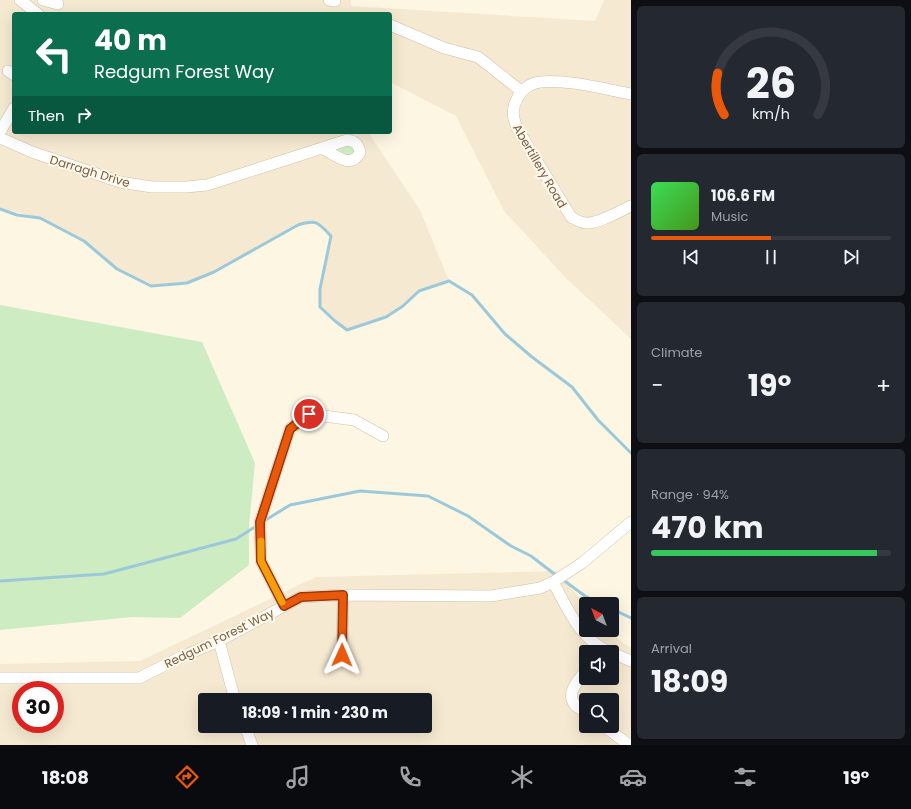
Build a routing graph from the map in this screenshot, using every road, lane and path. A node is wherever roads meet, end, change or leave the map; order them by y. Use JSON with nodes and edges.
{"nodes":[{"id":1,"x":20,"y":0,"type":"edge"},
{"id":2,"x":40,"y":0,"type":"edge"},
{"id":3,"x":43,"y":0,"type":"edge"},
{"id":4,"x":58,"y":4,"type":"dead end"},
{"id":5,"x":34,"y":11,"type":"edge"},
{"id":6,"x":392,"y":26,"type":"edge"},
{"id":7,"x":521,"y":91,"type":"junction"},
{"id":8,"x":631,"y":94,"type":"edge"},
{"id":9,"x":12,"y":111,"type":"edge"},
{"id":10,"x":0,"y":132,"type":"edge"},
{"id":11,"x":0,"y":138,"type":"edge"},
{"id":12,"x":322,"y":148,"type":"dead end"},
{"id":13,"x":631,"y":206,"type":"edge"},
{"id":14,"x":383,"y":436,"type":"dead end"},
{"id":15,"x":631,"y":522,"type":"edge"},
{"id":16,"x":553,"y":582,"type":"junction"},
{"id":17,"x":343,"y":595,"type":"junction"},
{"id":18,"x":284,"y":606,"type":"junction"},
{"id":19,"x":219,"y":641,"type":"junction"},
{"id":20,"x":598,"y":645,"type":"edge"},
{"id":21,"x":342,"y":655,"type":"dead end"},
{"id":22,"x":619,"y":656,"type":"edge"},
{"id":23,"x":631,"y":661,"type":"edge"},
{"id":24,"x":0,"y":678,"type":"edge"},
{"id":25,"x":579,"y":680,"type":"edge"},
{"id":26,"x":233,"y":693,"type":"edge"},
{"id":27,"x":579,"y":707,"type":"edge"},
{"id":28,"x":248,"y":733,"type":"edge"},
{"id":29,"x":613,"y":733,"type":"edge"},
{"id":30,"x":252,"y":745,"type":"edge"},
{"id":31,"x":629,"y":745,"type":"edge"}],
"edges":[{"from":1,"to":5,"type":"street"},
{"from":2,"to":5,"type":"street"},
{"from":3,"to":4,"type":"street"},
{"from":6,"to":7,"type":"street"},
{"from":7,"to":8,"type":"street"},
{"from":7,"to":13,"type":"street","name":"Abertillery Road"},
{"from":9,"to":10,"type":"street"},
{"from":11,"to":12,"type":"street","name":"Darragh Drive"},
{"from":14,"to":18,"type":"street"},
{"from":15,"to":16,"type":"street","name":"Redgum Forest Way"},
{"from":16,"to":17,"type":"street","name":"Redgum Forest Way"},
{"from":16,"to":20,"type":"street"},
{"from":17,"to":18,"type":"street","name":"Redgum Forest Way"},
{"from":17,"to":21,"type":"street"},
{"from":18,"to":19,"type":"street","name":"Redgum Forest Way"},
{"from":19,"to":24,"type":"street","name":"Redgum Forest Way"},
{"from":19,"to":26,"type":"street"},
{"from":22,"to":23,"type":"street"},
{"from":25,"to":27,"type":"street"},
{"from":28,"to":30,"type":"street"},
{"from":29,"to":31,"type":"street"}]}
